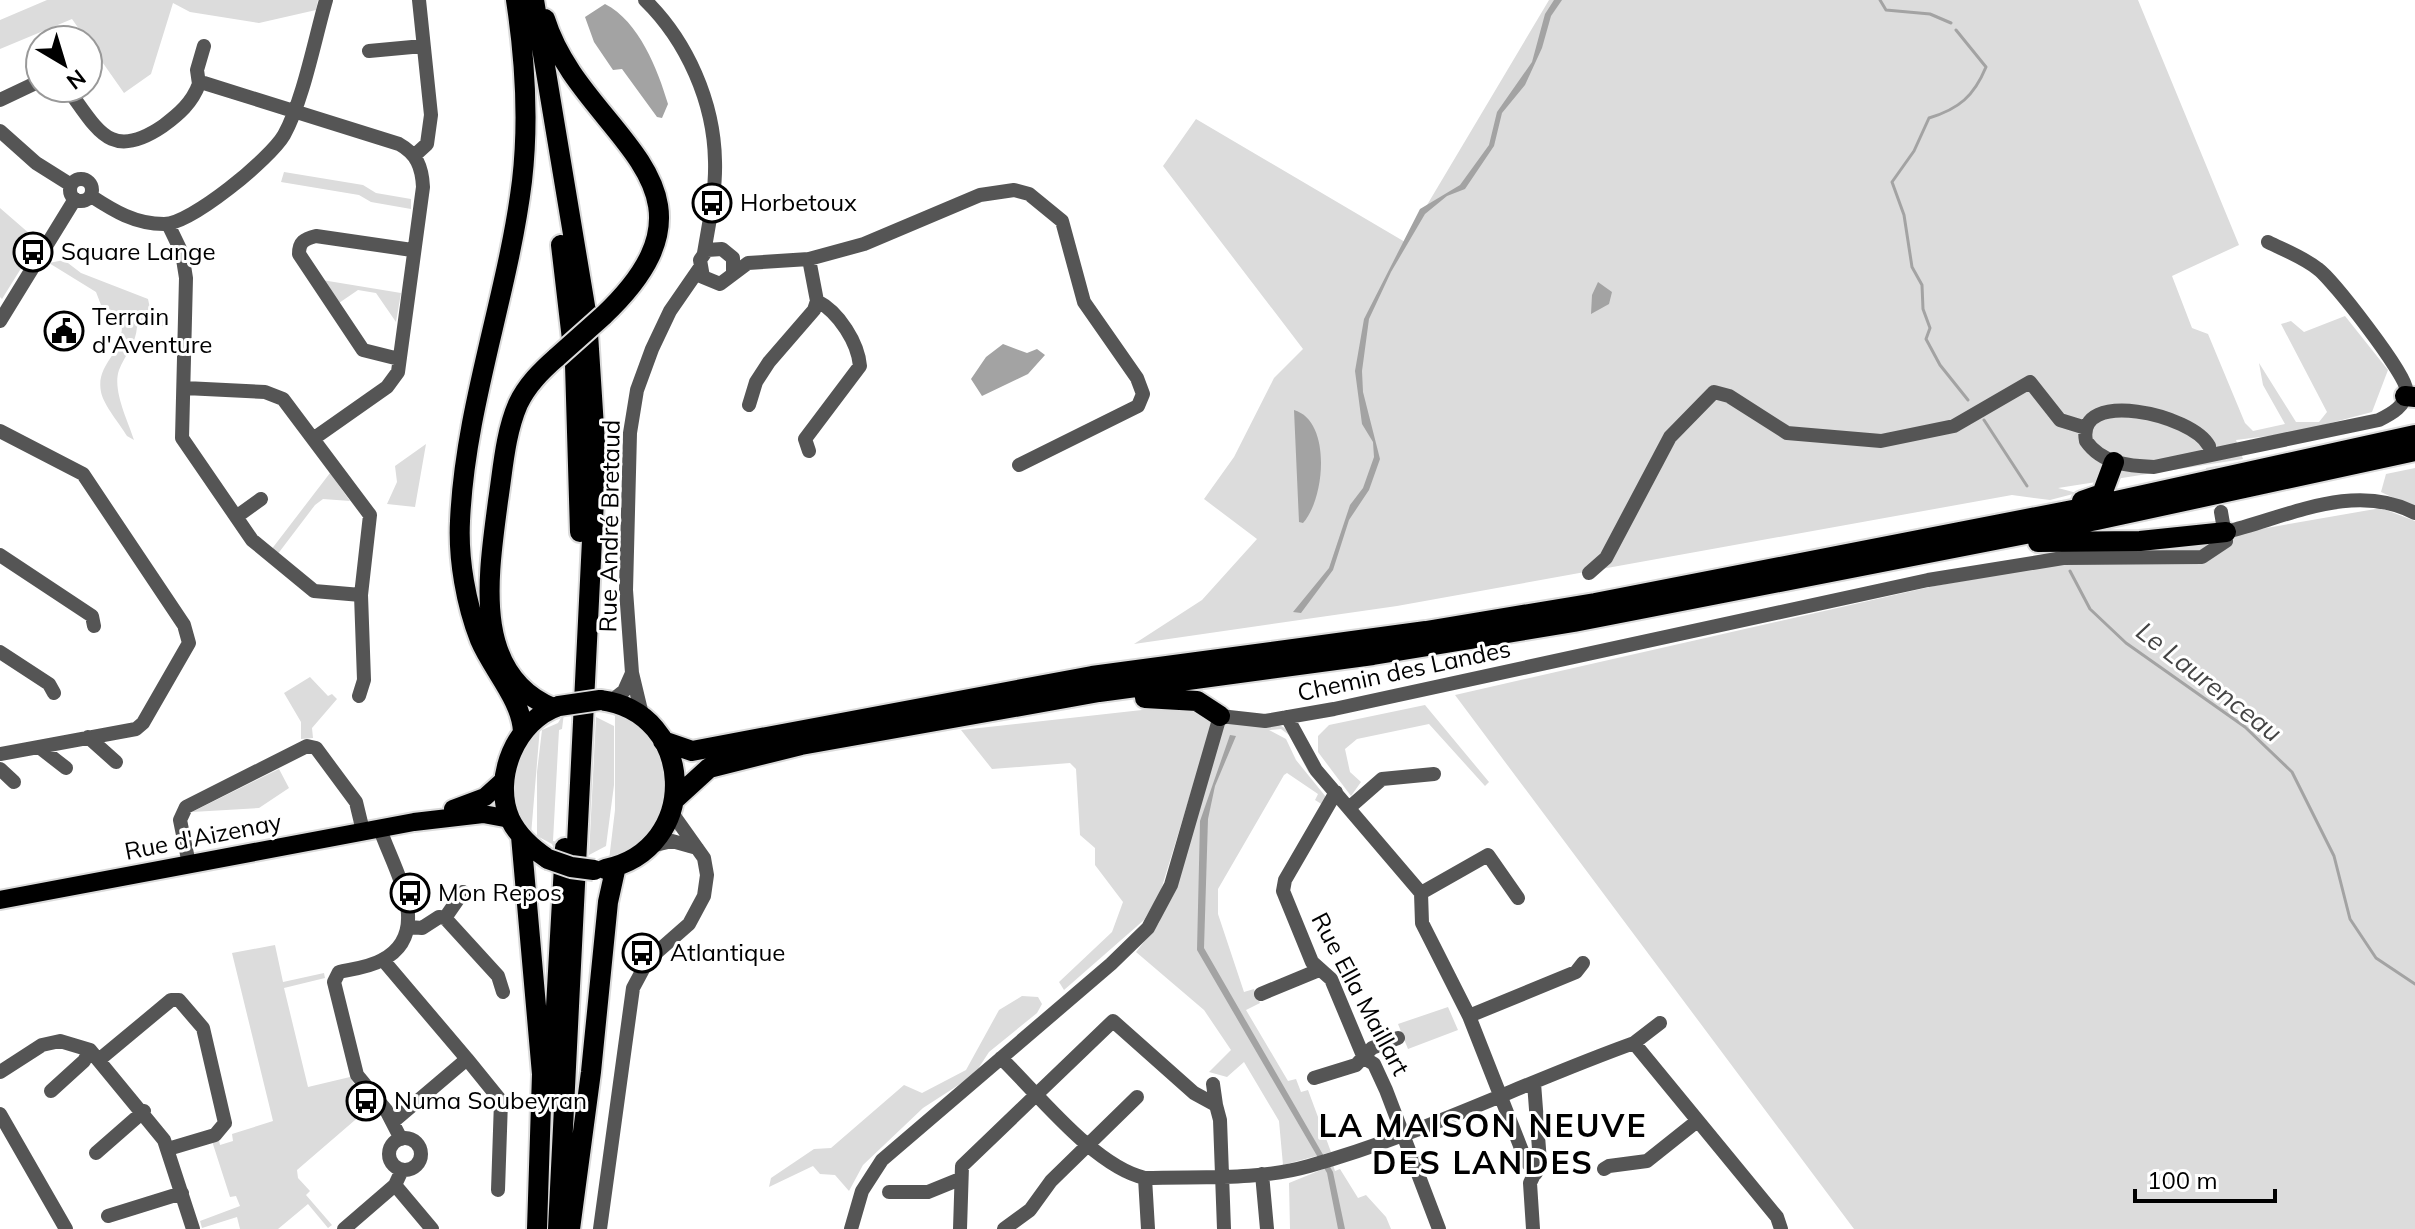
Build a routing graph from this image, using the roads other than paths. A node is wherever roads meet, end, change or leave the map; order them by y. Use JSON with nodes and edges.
{"nodes":[{"id":1,"x":326,"y":0,"type":"edge"},
{"id":2,"x":419,"y":0,"type":"edge"},
{"id":3,"x":516,"y":0,"type":"edge"},
{"id":4,"x":524,"y":0,"type":"edge"},
{"id":5,"x":534,"y":0,"type":"edge"},
{"id":6,"x":541,"y":0,"type":"edge"},
{"id":7,"x":652,"y":2,"type":"edge"},
{"id":8,"x":204,"y":46,"type":"dead end"},
{"id":9,"x":423,"y":46,"type":"junction"},
{"id":10,"x":369,"y":51,"type":"dead end"},
{"id":11,"x":199,"y":84,"type":"junction"},
{"id":12,"x":24,"y":89,"type":"edge"},
{"id":13,"x":0,"y":100,"type":"edge"},
{"id":14,"x":80,"y":104,"type":"edge"},
{"id":15,"x":293,"y":109,"type":"junction"},
{"id":16,"x":0,"y":131,"type":"edge"},
{"id":17,"x":415,"y":155,"type":"junction"},
{"id":18,"x":73,"y":192,"type":"junction"},
{"id":19,"x":168,"y":224,"type":"junction"},
{"id":20,"x":708,"y":227,"type":"junction"},
{"id":21,"x":2268,"y":242,"type":"dead end"},
{"id":22,"x":412,"y":250,"type":"junction"},
{"id":23,"x":725,"y":250,"type":"junction"},
{"id":24,"x":704,"y":253,"type":"junction"},
{"id":25,"x":809,"y":259,"type":"junction"},
{"id":26,"x":760,"y":260,"type":"junction"},
{"id":27,"x":699,"y":269,"type":"junction"},
{"id":28,"x":733,"y":272,"type":"junction"},
{"id":29,"x":710,"y":283,"type":"junction"},
{"id":30,"x":684,"y":295,"type":"junction"},
{"id":31,"x":817,"y":301,"type":"junction"},
{"id":32,"x":0,"y":321,"type":"edge"},
{"id":33,"x":399,"y":359,"type":"junction"},
{"id":34,"x":185,"y":388,"type":"junction"},
{"id":35,"x":2410,"y":397,"type":"edge"},
{"id":36,"x":749,"y":405,"type":"dead end"},
{"id":37,"x":2086,"y":428,"type":"junction"},
{"id":38,"x":0,"y":431,"type":"edge"},
{"id":39,"x":2415,"y":435,"type":"edge"},
{"id":40,"x":313,"y":439,"type":"junction"},
{"id":41,"x":2209,"y":446,"type":"tunnel mouth"},
{"id":42,"x":809,"y":451,"type":"dead end"},
{"id":43,"x":2415,"y":451,"type":"edge"},
{"id":44,"x":2114,"y":462,"type":"junction"},
{"id":45,"x":1019,"y":465,"type":"dead end"},
{"id":46,"x":261,"y":499,"type":"dead end"},
{"id":47,"x":2415,"y":513,"type":"edge"},
{"id":48,"x":236,"y":517,"type":"junction"},
{"id":49,"x":2035,"y":517,"type":"junction"},
{"id":50,"x":2224,"y":522,"type":"junction"},
{"id":51,"x":1992,"y":541,"type":"junction"},
{"id":52,"x":0,"y":555,"type":"edge"},
{"id":53,"x":1589,"y":573,"type":"dead end"},
{"id":54,"x":361,"y":595,"type":"junction"},
{"id":55,"x":94,"y":626,"type":"dead end"},
{"id":56,"x":0,"y":652,"type":"edge"},
{"id":57,"x":632,"y":673,"type":"junction"},
{"id":58,"x":54,"y":693,"type":"dead end"},
{"id":59,"x":359,"y":696,"type":"dead end"},
{"id":60,"x":1058,"y":699,"type":"junction"},
{"id":61,"x":605,"y":701,"type":"junction"},
{"id":62,"x":556,"y":707,"type":"junction"},
{"id":63,"x":1303,"y":714,"type":"junction"},
{"id":64,"x":1220,"y":716,"type":"junction"},
{"id":65,"x":1287,"y":717,"type":"junction"},
{"id":66,"x":643,"y":719,"type":"junction"},
{"id":67,"x":523,"y":732,"type":"junction"},
{"id":68,"x":88,"y":737,"type":"junction"},
{"id":69,"x":1300,"y":737,"type":"junction"},
{"id":70,"x":663,"y":741,"type":"junction"},
{"id":71,"x":39,"y":747,"type":"junction"},
{"id":72,"x":4,"y":750,"type":"edge"},
{"id":73,"x":116,"y":762,"type":"dead end"},
{"id":74,"x":66,"y":768,"type":"dead end"},
{"id":75,"x":0,"y":769,"type":"edge"},
{"id":76,"x":1434,"y":774,"type":"dead end"},
{"id":77,"x":505,"y":779,"type":"junction"},
{"id":78,"x":14,"y":782,"type":"dead end"},
{"id":79,"x":1336,"y":792,"type":"junction"},
{"id":80,"x":673,"y":806,"type":"junction"},
{"id":81,"x":1350,"y":807,"type":"junction"},
{"id":82,"x":414,"y":822,"type":"junction"},
{"id":83,"x":516,"y":827,"type":"junction"},
{"id":84,"x":372,"y":830,"type":"junction"},
{"id":85,"x":651,"y":846,"type":"junction"},
{"id":86,"x":697,"y":848,"type":"junction"},
{"id":87,"x":189,"y":864,"type":"junction"},
{"id":88,"x":616,"y":866,"type":"junction"},
{"id":89,"x":463,"y":892,"type":"dead end"},
{"id":90,"x":1421,"y":893,"type":"junction"},
{"id":91,"x":1518,"y":898,"type":"dead end"},
{"id":92,"x":0,"y":900,"type":"edge"},
{"id":93,"x":445,"y":918,"type":"junction"},
{"id":94,"x":409,"y":927,"type":"junction"},
{"id":95,"x":383,"y":960,"type":"junction"},
{"id":96,"x":1583,"y":963,"type":"dead end"},
{"id":97,"x":1319,"y":970,"type":"junction"},
{"id":98,"x":503,"y":992,"type":"dead end"},
{"id":99,"x":1261,"y":994,"type":"dead end"},
{"id":100,"x":1469,"y":1016,"type":"junction"},
{"id":101,"x":1660,"y":1023,"type":"dead end"},
{"id":102,"x":1398,"y":1038,"type":"dead end"},
{"id":103,"x":1634,"y":1043,"type":"junction"},
{"id":104,"x":95,"y":1055,"type":"junction"},
{"id":105,"x":1001,"y":1058,"type":"junction"},
{"id":106,"x":1364,"y":1058,"type":"junction"},
{"id":107,"x":467,"y":1059,"type":"junction"},
{"id":108,"x":0,"y":1072,"type":"edge"},
{"id":109,"x":1314,"y":1078,"type":"dead end"},
{"id":110,"x":1534,"y":1083,"type":"junction"},
{"id":111,"x":1213,"y":1084,"type":"dead end"},
{"id":112,"x":51,"y":1091,"type":"dead end"},
{"id":113,"x":1037,"y":1092,"type":"junction"},
{"id":114,"x":1137,"y":1097,"type":"dead end"},
{"id":115,"x":1503,"y":1097,"type":"junction"},
{"id":116,"x":1216,"y":1105,"type":"junction"},
{"id":117,"x":144,"y":1111,"type":"junction"},
{"id":118,"x":0,"y":1114,"type":"edge"},
{"id":119,"x":394,"y":1121,"type":"junction"},
{"id":120,"x":1696,"y":1122,"type":"junction"},
{"id":121,"x":1403,"y":1134,"type":"junction"},
{"id":122,"x":401,"y":1139,"type":"junction"},
{"id":123,"x":1088,"y":1145,"type":"junction"},
{"id":124,"x":168,"y":1149,"type":"junction"},
{"id":125,"x":96,"y":1153,"type":"dead end"},
{"id":126,"x":1604,"y":1169,"type":"dead end"},
{"id":127,"x":402,"y":1170,"type":"junction"},
{"id":128,"x":1536,"y":1173,"type":"junction"},
{"id":129,"x":1262,"y":1174,"type":"junction"},
{"id":130,"x":1222,"y":1175,"type":"junction"},
{"id":131,"x":1145,"y":1178,"type":"junction"},
{"id":132,"x":960,"y":1179,"type":"junction"},
{"id":133,"x":395,"y":1185,"type":"junction"},
{"id":134,"x":498,"y":1190,"type":"dead end"},
{"id":135,"x":889,"y":1192,"type":"dead end"},
{"id":136,"x":182,"y":1193,"type":"junction"},
{"id":137,"x":108,"y":1216,"type":"dead end"},
{"id":138,"x":66,"y":1229,"type":"edge"},
{"id":139,"x":193,"y":1229,"type":"edge"},
{"id":140,"x":344,"y":1229,"type":"edge"},
{"id":141,"x":432,"y":1229,"type":"edge"},
{"id":142,"x":537,"y":1229,"type":"edge"},
{"id":143,"x":544,"y":1229,"type":"edge"},
{"id":144,"x":558,"y":1229,"type":"edge"},
{"id":145,"x":570,"y":1229,"type":"edge"},
{"id":146,"x":600,"y":1229,"type":"edge"},
{"id":147,"x":851,"y":1229,"type":"edge"},
{"id":148,"x":960,"y":1229,"type":"edge"},
{"id":149,"x":1004,"y":1229,"type":"edge"},
{"id":150,"x":1148,"y":1229,"type":"edge"},
{"id":151,"x":1224,"y":1229,"type":"edge"},
{"id":152,"x":1267,"y":1229,"type":"edge"},
{"id":153,"x":1439,"y":1229,"type":"edge"},
{"id":154,"x":1533,"y":1229,"type":"edge"},
{"id":155,"x":1781,"y":1229,"type":"edge"}],
"edges":[{"from":1,"to":15,"type":"street"},
{"from":2,"to":9,"type":"street"},
{"from":3,"to":67,"type":"highway"},
{"from":4,"to":143,"type":"highway"},
{"from":5,"to":144,"type":"highway"},
{"from":6,"to":62,"type":"highway","bridge":true},
{"from":7,"to":20,"type":"street"},
{"from":8,"to":11,"type":"street"},
{"from":9,"to":10,"type":"street"},
{"from":9,"to":17,"type":"street"},
{"from":11,"to":14,"type":"street"},
{"from":11,"to":15,"type":"street"},
{"from":12,"to":13,"type":"street"},
{"from":15,"to":17,"type":"street"},
{"from":15,"to":19,"type":"street"},
{"from":16,"to":18,"type":"street"},
{"from":17,"to":22,"type":"street"},
{"from":18,"to":19,"type":"street"},
{"from":18,"to":32,"type":"street"},
{"from":19,"to":34,"type":"street"},
{"from":20,"to":23,"type":"street"},
{"from":20,"to":24,"type":"street"},
{"from":21,"to":35,"type":"street"},
{"from":22,"to":33,"type":"street"},
{"from":22,"to":33,"type":"street"},
{"from":23,"to":24,"type":"street"},
{"from":23,"to":26,"type":"street"},
{"from":23,"to":28,"type":"street"},
{"from":24,"to":27,"type":"street"},
{"from":25,"to":26,"type":"street"},
{"from":25,"to":31,"type":"street"},
{"from":25,"to":45,"type":"street"},
{"from":26,"to":28,"type":"street"},
{"from":27,"to":29,"type":"street"},
{"from":27,"to":30,"type":"street","name":"Rue André Bretaud"},
{"from":28,"to":29,"type":"street"},
{"from":29,"to":30,"type":"street"},
{"from":30,"to":57,"type":"street","name":"Rue André Bretaud"},
{"from":31,"to":36,"type":"street"},
{"from":31,"to":42,"type":"street"},
{"from":33,"to":40,"type":"street"},
{"from":34,"to":40,"type":"street"},
{"from":34,"to":48,"type":"street"},
{"from":35,"to":44,"type":"street"},
{"from":37,"to":41,"type":"street"},
{"from":37,"to":44,"type":"street"},
{"from":37,"to":53,"type":"street"},
{"from":38,"to":68,"type":"street"},
{"from":39,"to":49,"type":"highway"},
{"from":40,"to":54,"type":"street"},
{"from":43,"to":51,"type":"highway"},
{"from":44,"to":49,"type":"highway"},
{"from":46,"to":48,"type":"street"},
{"from":47,"to":50,"type":"street"},
{"from":48,"to":54,"type":"street"},
{"from":49,"to":70,"type":"highway"},
{"from":50,"to":51,"type":"highway"},
{"from":50,"to":63,"type":"street","name":"Chemin des Landes"},
{"from":51,"to":60,"type":"highway"},
{"from":52,"to":55,"type":"street"},
{"from":54,"to":59,"type":"street"},
{"from":56,"to":58,"type":"street"},
{"from":57,"to":61,"type":"street"},
{"from":57,"to":66,"type":"street","name":"Rue André Bretaud"},
{"from":60,"to":64,"type":"highway"},
{"from":60,"to":80,"type":"highway"},
{"from":61,"to":62,"type":"highway","bridge":true},
{"from":61,"to":66,"type":"highway"},
{"from":62,"to":67,"type":"highway"},
{"from":63,"to":65,"type":"street","name":"Chemin des Landes"},
{"from":63,"to":69,"type":"street"},
{"from":64,"to":65,"type":"street","name":"Chemin des Landes"},
{"from":64,"to":105,"type":"street"},
{"from":65,"to":69,"type":"street"},
{"from":66,"to":70,"type":"highway"},
{"from":67,"to":77,"type":"highway"},
{"from":68,"to":71,"type":"street"},
{"from":68,"to":73,"type":"street"},
{"from":69,"to":79,"type":"street"},
{"from":70,"to":80,"type":"highway"},
{"from":71,"to":72,"type":"street"},
{"from":71,"to":74,"type":"street"},
{"from":75,"to":78,"type":"street"},
{"from":76,"to":81,"type":"street"},
{"from":77,"to":82,"type":"main road","name":"Rue d'Aizenay"},
{"from":77,"to":83,"type":"highway"},
{"from":79,"to":81,"type":"street"},
{"from":79,"to":97,"type":"street","name":"Rue Ella Maillart"},
{"from":80,"to":85,"type":"highway"},
{"from":80,"to":86,"type":"street"},
{"from":81,"to":90,"type":"street"},
{"from":82,"to":83,"type":"main road","name":"Rue d'Aizenay"},
{"from":82,"to":84,"type":"main road","name":"Rue d'Aizenay"},
{"from":83,"to":88,"type":"highway","bridge":true},
{"from":83,"to":142,"type":"highway"},
{"from":84,"to":87,"type":"main road","name":"Rue d'Aizenay"},
{"from":84,"to":87,"type":"street"},
{"from":84,"to":94,"type":"street"},
{"from":85,"to":86,"type":"street"},
{"from":85,"to":88,"type":"highway"},
{"from":86,"to":146,"type":"street"},
{"from":87,"to":92,"type":"main road","name":"Rue d'Aizenay"},
{"from":88,"to":145,"type":"highway"},
{"from":89,"to":93,"type":"street"},
{"from":90,"to":91,"type":"street"},
{"from":90,"to":100,"type":"street"},
{"from":93,"to":94,"type":"street"},
{"from":93,"to":98,"type":"street"},
{"from":94,"to":95,"type":"street"},
{"from":95,"to":107,"type":"street"},
{"from":95,"to":119,"type":"street"},
{"from":96,"to":100,"type":"street"},
{"from":97,"to":99,"type":"street"},
{"from":97,"to":106,"type":"street","name":"Rue Ella Maillart"},
{"from":100,"to":115,"type":"street"},
{"from":101,"to":103,"type":"street"},
{"from":102,"to":106,"type":"street"},
{"from":103,"to":110,"type":"street"},
{"from":103,"to":120,"type":"street"},
{"from":104,"to":108,"type":"street"},
{"from":104,"to":112,"type":"street"},
{"from":104,"to":117,"type":"street"},
{"from":104,"to":124,"type":"street"},
{"from":105,"to":113,"type":"street"},
{"from":105,"to":147,"type":"street"},
{"from":106,"to":109,"type":"street"},
{"from":106,"to":121,"type":"street","name":"Rue Ella Maillart"},
{"from":107,"to":119,"type":"street"},
{"from":107,"to":134,"type":"street"},
{"from":110,"to":115,"type":"street"},
{"from":110,"to":128,"type":"street"},
{"from":111,"to":116,"type":"street"},
{"from":113,"to":116,"type":"street"},
{"from":113,"to":123,"type":"street"},
{"from":113,"to":132,"type":"street"},
{"from":114,"to":123,"type":"street"},
{"from":115,"to":121,"type":"street"},
{"from":115,"to":128,"type":"street"},
{"from":116,"to":130,"type":"street"},
{"from":117,"to":124,"type":"street"},
{"from":117,"to":125,"type":"street"},
{"from":118,"to":138,"type":"street"},
{"from":119,"to":122,"type":"street"},
{"from":120,"to":126,"type":"street"},
{"from":120,"to":155,"type":"street"},
{"from":121,"to":129,"type":"street"},
{"from":121,"to":153,"type":"street","name":"Rue Ella Maillart"},
{"from":122,"to":127,"type":"street"},
{"from":122,"to":127,"type":"street"},
{"from":123,"to":131,"type":"street"},
{"from":123,"to":149,"type":"street"},
{"from":124,"to":136,"type":"street"},
{"from":127,"to":133,"type":"street"},
{"from":128,"to":154,"type":"street"},
{"from":129,"to":130,"type":"street"},
{"from":129,"to":152,"type":"street"},
{"from":130,"to":131,"type":"street"},
{"from":130,"to":151,"type":"street"},
{"from":131,"to":150,"type":"street"},
{"from":132,"to":135,"type":"street"},
{"from":132,"to":148,"type":"street"},
{"from":133,"to":140,"type":"street"},
{"from":133,"to":141,"type":"street"},
{"from":136,"to":137,"type":"street"},
{"from":136,"to":139,"type":"street"}]}
